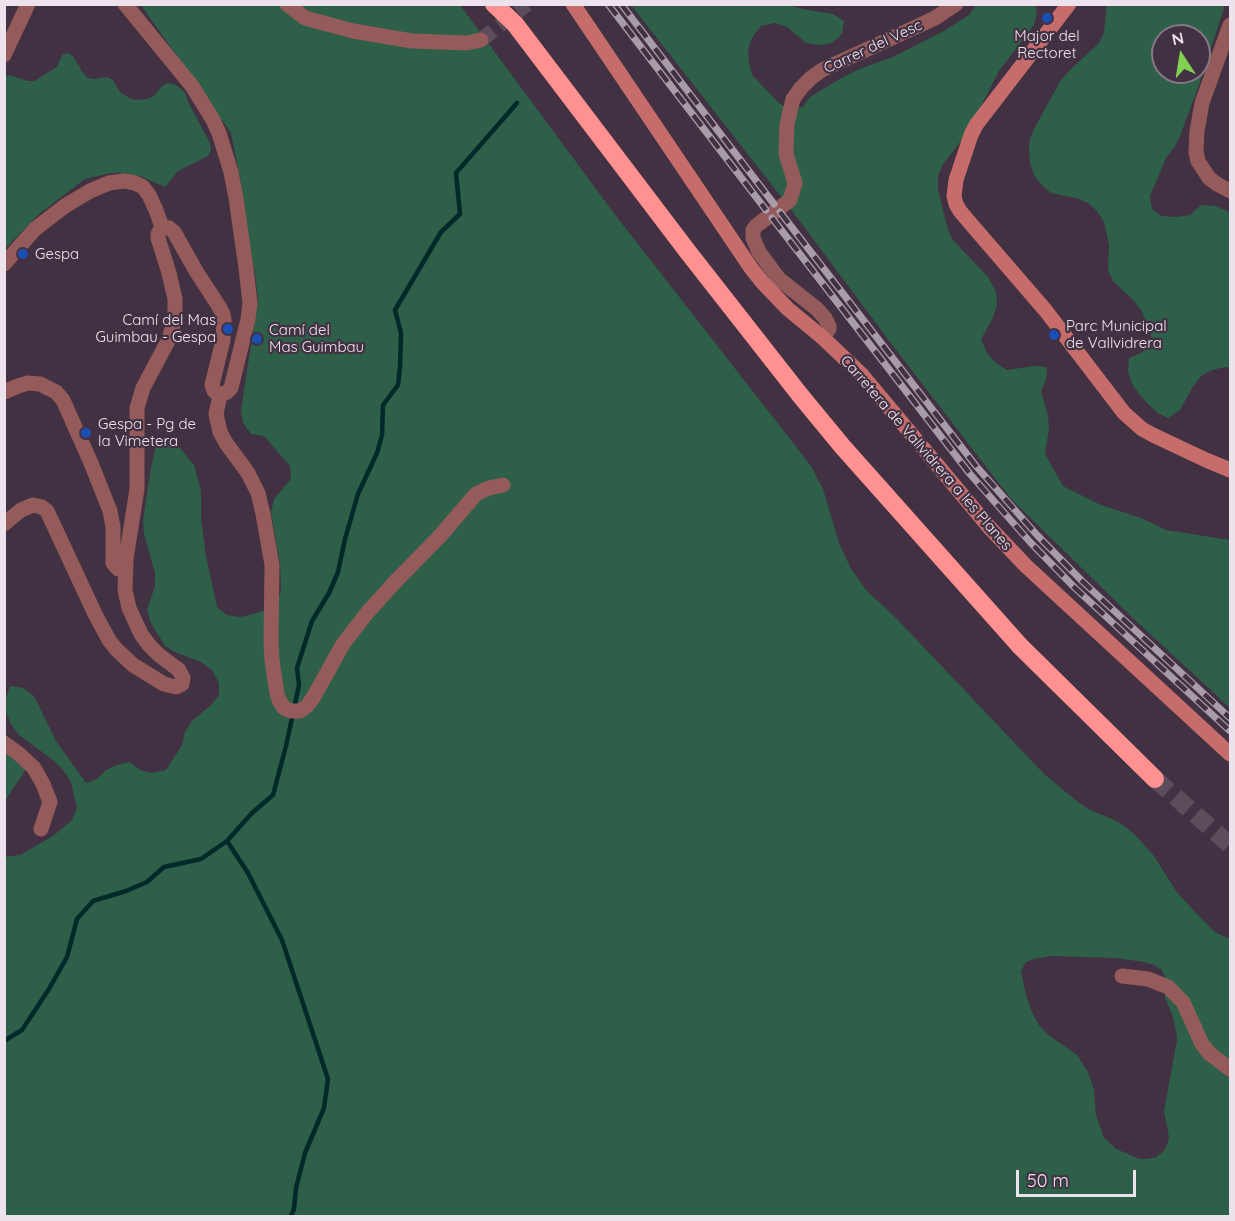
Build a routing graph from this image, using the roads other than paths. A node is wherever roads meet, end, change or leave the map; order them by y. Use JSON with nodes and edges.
{"nodes":[{"id":1,"x":28,"y":4,"type":"edge"},
{"id":2,"x":125,"y":4,"type":"edge"},
{"id":3,"x":287,"y":4,"type":"edge"},
{"id":4,"x":494,"y":4,"type":"edge"},
{"id":5,"x":505,"y":4,"type":"edge"},
{"id":6,"x":573,"y":4,"type":"edge"},
{"id":7,"x":956,"y":4,"type":"edge"},
{"id":8,"x":1069,"y":4,"type":"edge"},
{"id":9,"x":514,"y":24,"type":"junction"},
{"id":10,"x":1230,"y":26,"type":"edge"},
{"id":11,"x":481,"y":40,"type":"tunnel mouth"},
{"id":12,"x":4,"y":55,"type":"edge"},
{"id":13,"x":1230,"y":190,"type":"edge"},
{"id":14,"x":162,"y":227,"type":"junction"},
{"id":15,"x":4,"y":264,"type":"edge"},
{"id":16,"x":822,"y":337,"type":"junction"},
{"id":17,"x":4,"y":392,"type":"edge"},
{"id":18,"x":219,"y":395,"type":"junction"},
{"id":19,"x":1230,"y":470,"type":"edge"},
{"id":20,"x":502,"y":485,"type":"dead end"},
{"id":21,"x":4,"y":524,"type":"edge"},
{"id":22,"x":125,"y":570,"type":"junction"},
{"id":23,"x":4,"y":743,"type":"edge"},
{"id":24,"x":1230,"y":754,"type":"edge"},
{"id":25,"x":1155,"y":779,"type":"tunnel mouth"},
{"id":26,"x":41,"y":829,"type":"dead end"},
{"id":27,"x":1122,"y":976,"type":"dead end"},
{"id":28,"x":1230,"y":1069,"type":"edge"}],
"edges":[{"from":1,"to":12,"type":"street"},
{"from":2,"to":18,"type":"street"},
{"from":3,"to":11,"type":"street"},
{"from":4,"to":9,"type":"highway"},
{"from":5,"to":9,"type":"highway"},
{"from":6,"to":16,"type":"main road","name":"Carretera de Vallvidrera a les Planes"},
{"from":7,"to":16,"type":"street","name":"Carrer del Vesc"},
{"from":8,"to":19,"type":"main road"},
{"from":9,"to":25,"type":"highway"},
{"from":10,"to":13,"type":"street"},
{"from":14,"to":15,"type":"street"},
{"from":14,"to":18,"type":"street"},
{"from":14,"to":22,"type":"street"},
{"from":16,"to":24,"type":"main road","name":"Carretera de Vallvidrera a les Planes"},
{"from":17,"to":22,"type":"street"},
{"from":18,"to":20,"type":"street"},
{"from":21,"to":22,"type":"street"},
{"from":23,"to":26,"type":"street"},
{"from":27,"to":28,"type":"street"}]}
